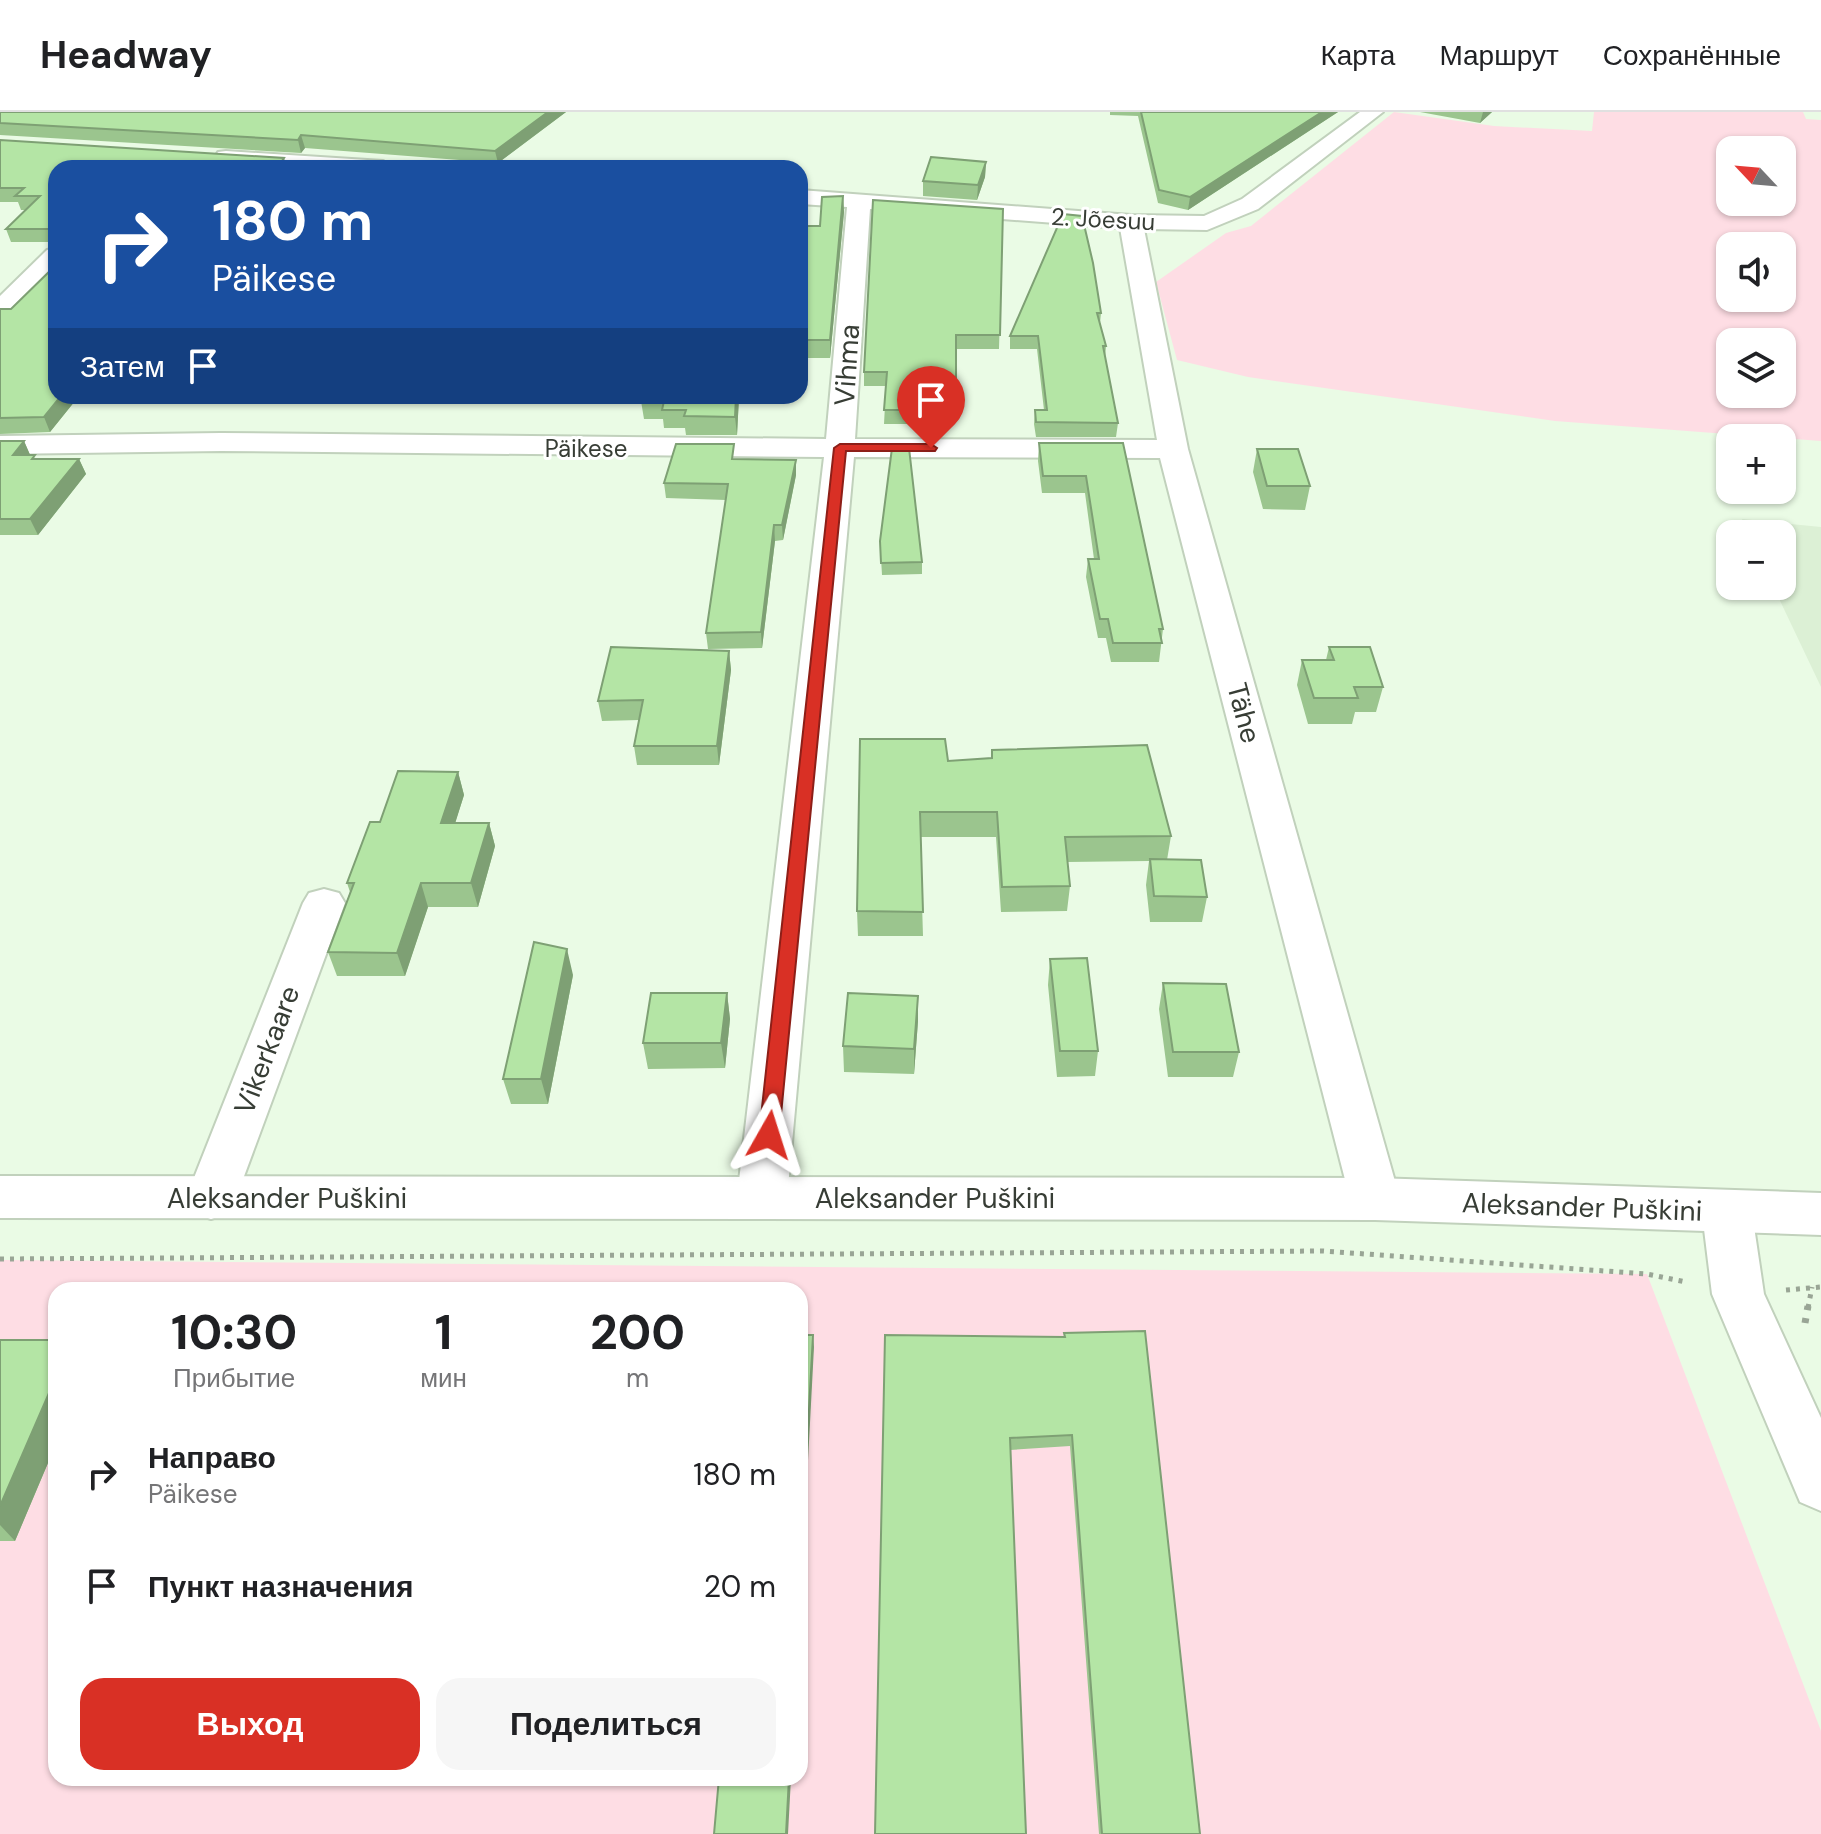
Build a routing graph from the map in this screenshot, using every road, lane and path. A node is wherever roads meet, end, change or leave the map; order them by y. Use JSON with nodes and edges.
{"nodes":[{"id":1,"x":1373,"y":112,"type":"edge"},
{"id":2,"x":210,"y":156,"type":"edge"},
{"id":3,"x":268,"y":160,"type":"edge"},
{"id":4,"x":808,"y":198,"type":"edge"},
{"id":5,"x":859,"y":201,"type":"junction"},
{"id":6,"x":1131,"y":222,"type":"junction"},
{"id":7,"x":48,"y":263,"type":"edge"},
{"id":8,"x":2,"y":306,"type":"edge"},
{"id":9,"x":0,"y":445,"type":"edge"},
{"id":10,"x":840,"y":448,"type":"junction"},
{"id":11,"x":1173,"y":449,"type":"junction"},
{"id":12,"x":324,"y":903,"type":"dead end"},
{"id":13,"x":0,"y":1197,"type":"edge"},
{"id":14,"x":211,"y":1198,"type":"junction"},
{"id":15,"x":762,"y":1198,"type":"junction"},
{"id":16,"x":1375,"y":1199,"type":"junction"},
{"id":17,"x":1727,"y":1213,"type":"junction"},
{"id":18,"x":1821,"y":1214,"type":"edge"},
{"id":19,"x":0,"y":1259,"type":"edge"},
{"id":20,"x":1812,"y":1287,"type":"junction"},
{"id":21,"x":1821,"y":1287,"type":"edge"},
{"id":22,"x":1738,"y":1294,"type":"junction"},
{"id":23,"x":1810,"y":1338,"type":"dead end"},
{"id":24,"x":1821,"y":1483,"type":"edge"}],
"edges":[{"from":1,"to":6,"type":"street","name":"2. Jõesuu"},
{"from":2,"to":3,"type":"street"},
{"from":4,"to":5,"type":"street","name":"2. Jõesuu"},
{"from":5,"to":6,"type":"street","name":"2. Jõesuu"},
{"from":5,"to":10,"type":"street","name":"Vihma"},
{"from":6,"to":11,"type":"street","name":"Tähe"},
{"from":7,"to":8,"type":"street"},
{"from":9,"to":10,"type":"street","name":"Päikese"},
{"from":10,"to":11,"type":"street","name":"Päikese"},
{"from":10,"to":15,"type":"street","name":"Vihma"},
{"from":11,"to":16,"type":"street","name":"Tähe"},
{"from":12,"to":14,"type":"street","name":"Vikerkaare"},
{"from":13,"to":14,"type":"street","name":"Aleksander Puškini"},
{"from":14,"to":15,"type":"street","name":"Aleksander Puškini"},
{"from":15,"to":16,"type":"street","name":"Aleksander Puškini"},
{"from":16,"to":17,"type":"street","name":"Aleksander Puškini"},
{"from":17,"to":18,"type":"street","name":"Aleksander Puškini"},
{"from":17,"to":22,"type":"street"},
{"from":19,"to":22,"type":"path"},
{"from":20,"to":21,"type":"path"},
{"from":20,"to":22,"type":"path"},
{"from":20,"to":23,"type":"path"},
{"from":22,"to":24,"type":"street"}]}
